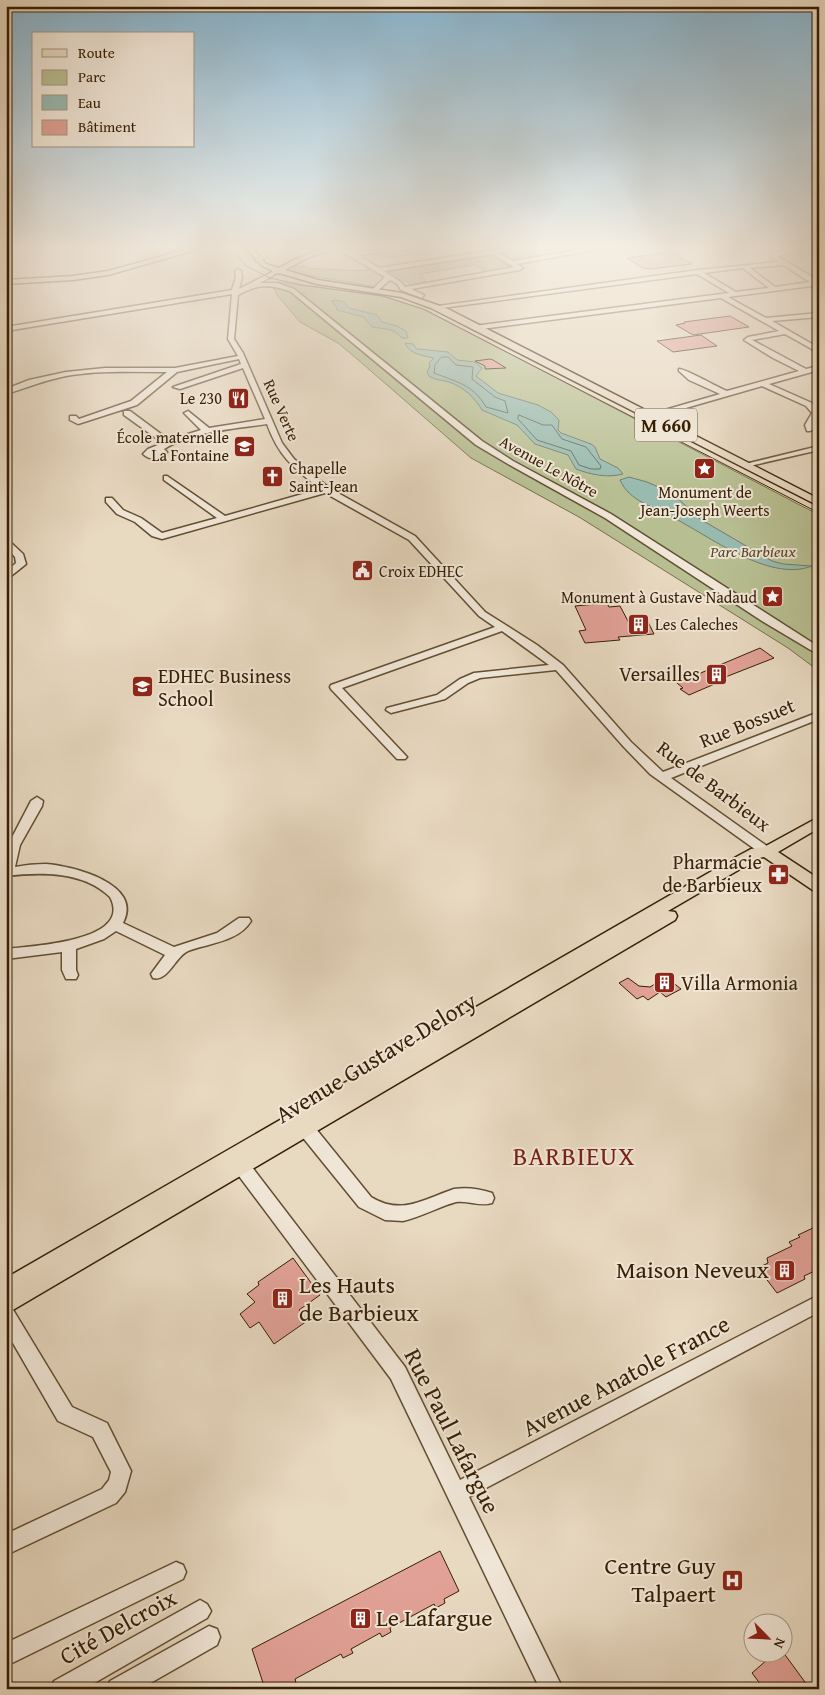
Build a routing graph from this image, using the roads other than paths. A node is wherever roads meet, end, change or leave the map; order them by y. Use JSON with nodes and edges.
{"nodes":[{"id":1,"x":232,"y":328,"type":"edge"},
{"id":2,"x":339,"y":328,"type":"edge"},
{"id":3,"x":476,"y":328,"type":"edge"},
{"id":4,"x":779,"y":328,"type":"edge"},
{"id":5,"x":786,"y":332,"type":"junction"},
{"id":6,"x":819,"y":351,"type":"edge"},
{"id":7,"x":240,"y":360,"type":"junction"},
{"id":8,"x":817,"y":369,"type":"edge"},
{"id":9,"x":172,"y":370,"type":"junction"},
{"id":10,"x":681,"y":370,"type":"dead end"},
{"id":11,"x":806,"y":372,"type":"junction"},
{"id":12,"x":763,"y":384,"type":"junction"},
{"id":13,"x":177,"y":387,"type":"dead end"},
{"id":14,"x":6,"y":392,"type":"edge"},
{"id":15,"x":727,"y":394,"type":"junction"},
{"id":16,"x":188,"y":412,"type":"dead end"},
{"id":17,"x":127,"y":413,"type":"dead end"},
{"id":18,"x":648,"y":416,"type":"junction"},
{"id":19,"x":73,"y":418,"type":"dead end"},
{"id":20,"x":270,"y":421,"type":"junction"},
{"id":21,"x":208,"y":432,"type":"junction"},
{"id":22,"x":819,"y":434,"type":"edge"},
{"id":23,"x":168,"y":443,"type":"junction"},
{"id":24,"x":819,"y":448,"type":"edge"},
{"id":25,"x":157,"y":450,"type":"dead end"},
{"id":26,"x":745,"y":465,"type":"junction"},
{"id":27,"x":167,"y":478,"type":"dead end"},
{"id":28,"x":326,"y":490,"type":"junction"},
{"id":29,"x":109,"y":500,"type":"dead end"},
{"id":30,"x":819,"y":503,"type":"edge"},
{"id":31,"x":222,"y":518,"type":"junction"},
{"id":32,"x":6,"y":541,"type":"edge"},
{"id":33,"x":6,"y":576,"type":"edge"},
{"id":34,"x":502,"y":628,"type":"junction"},
{"id":35,"x":819,"y":652,"type":"edge"},
{"id":36,"x":559,"y":667,"type":"junction"},
{"id":37,"x":575,"y":683,"type":"joint"},
{"id":38,"x":391,"y":710,"type":"dead end"},
{"id":39,"x":819,"y":715,"type":"edge"},
{"id":40,"x":400,"y":757,"type":"dead end"},
{"id":41,"x":662,"y":778,"type":"junction"},
{"id":42,"x":37,"y":801,"type":"dead end"},
{"id":43,"x":819,"y":822,"type":"edge"},
{"id":44,"x":767,"y":852,"type":"junction"},
{"id":45,"x":7,"y":872,"type":"edge"},
{"id":46,"x":819,"y":887,"type":"edge"},
{"id":47,"x":244,"y":921,"type":"dead end"},
{"id":48,"x":115,"y":925,"type":"junction"},
{"id":49,"x":69,"y":946,"type":"junction"},
{"id":50,"x":174,"y":953,"type":"junction"},
{"id":51,"x":6,"y":954,"type":"edge"},
{"id":52,"x":158,"y":974,"type":"dead end"},
{"id":53,"x":71,"y":976,"type":"dead end"},
{"id":54,"x":306,"y":1129,"type":"junction"},
{"id":55,"x":238,"y":1162,"type":"junction"},
{"id":56,"x":486,"y":1198,"type":"dead end"},
{"id":57,"x":6,"y":1289,"type":"edge"},
{"id":58,"x":819,"y":1303,"type":"edge"},
{"id":59,"x":6,"y":1304,"type":"edge"},
{"id":60,"x":6,"y":1314,"type":"edge"},
{"id":61,"x":456,"y":1493,"type":"junction"},
{"id":62,"x":6,"y":1546,"type":"edge"},
{"id":63,"x":176,"y":1572,"type":"dead end"},
{"id":64,"x":200,"y":1611,"type":"dead end"},
{"id":65,"x":209,"y":1637,"type":"dead end"},
{"id":66,"x":6,"y":1654,"type":"edge"},
{"id":67,"x":62,"y":1689,"type":"edge"},
{"id":68,"x":118,"y":1689,"type":"edge"},
{"id":69,"x":552,"y":1689,"type":"edge"}],
"edges":[{"from":1,"to":7,"type":"street","name":"Rue Verte"},
{"from":2,"to":35,"type":"street","name":"Avenue Le Nôtre"},
{"from":3,"to":18,"type":"main road","number":"M 660"},
{"from":4,"to":5,"type":"street"},
{"from":5,"to":6,"type":"street"},
{"from":5,"to":11,"type":"street"},
{"from":7,"to":9,"type":"street"},
{"from":7,"to":13,"type":"street"},
{"from":7,"to":20,"type":"street","name":"Rue Verte"},
{"from":8,"to":11,"type":"street"},
{"from":9,"to":14,"type":"street"},
{"from":9,"to":19,"type":"street"},
{"from":10,"to":15,"type":"street"},
{"from":11,"to":12,"type":"street"},
{"from":12,"to":15,"type":"street"},
{"from":12,"to":22,"type":"street"},
{"from":15,"to":18,"type":"street"},
{"from":16,"to":21,"type":"street"},
{"from":17,"to":23,"type":"street"},
{"from":18,"to":26,"type":"main road","number":"M 660"},
{"from":20,"to":21,"type":"street"},
{"from":20,"to":28,"type":"street","name":"Rue Verte"},
{"from":21,"to":23,"type":"street"},
{"from":23,"to":25,"type":"street"},
{"from":24,"to":26,"type":"street"},
{"from":26,"to":30,"type":"main road","number":"M 660"},
{"from":27,"to":31,"type":"street"},
{"from":28,"to":31,"type":"street"},
{"from":28,"to":34,"type":"street","name":"Rue Verte"},
{"from":29,"to":31,"type":"street"},
{"from":32,"to":33,"type":"street"},
{"from":34,"to":36,"type":"street","name":"Rue Verte"},
{"from":34,"to":40,"type":"street"},
{"from":36,"to":37,"type":"street","name":"Rue Verte"},
{"from":36,"to":38,"type":"street"},
{"from":37,"to":41,"type":"street","name":"Rue de Barbieux"},
{"from":39,"to":41,"type":"street","name":"Rue Bossuet"},
{"from":41,"to":44,"type":"street","name":"Rue de Barbieux"},
{"from":42,"to":45,"type":"street"},
{"from":43,"to":44,"type":"main road","name":"Avenue Gustave Delory"},
{"from":44,"to":46,"type":"main road","name":"Rue de Barbieux"},
{"from":44,"to":54,"type":"main road","name":"Avenue Gustave Delory"},
{"from":44,"to":55,"type":"main road","name":"Avenue Gustave Delory"},
{"from":45,"to":48,"type":"street"},
{"from":47,"to":50,"type":"street"},
{"from":48,"to":49,"type":"street"},
{"from":48,"to":50,"type":"street"},
{"from":49,"to":51,"type":"street"},
{"from":49,"to":53,"type":"street"},
{"from":50,"to":52,"type":"street"},
{"from":54,"to":55,"type":"main road","name":"Avenue Gustave Delory"},
{"from":54,"to":56,"type":"street"},
{"from":55,"to":57,"type":"main road","name":"Avenue Gustave Delory"},
{"from":55,"to":59,"type":"main road","name":"Avenue Gustave Delory"},
{"from":55,"to":61,"type":"street","name":"Rue Paul Lafargue"},
{"from":58,"to":61,"type":"street","name":"Avenue Anatole France"},
{"from":60,"to":62,"type":"street"},
{"from":61,"to":69,"type":"street","name":"Rue Paul Lafargue"},
{"from":63,"to":66,"type":"street"},
{"from":64,"to":67,"type":"street","name":"Cité Delcroix"},
{"from":65,"to":68,"type":"street"}]}
